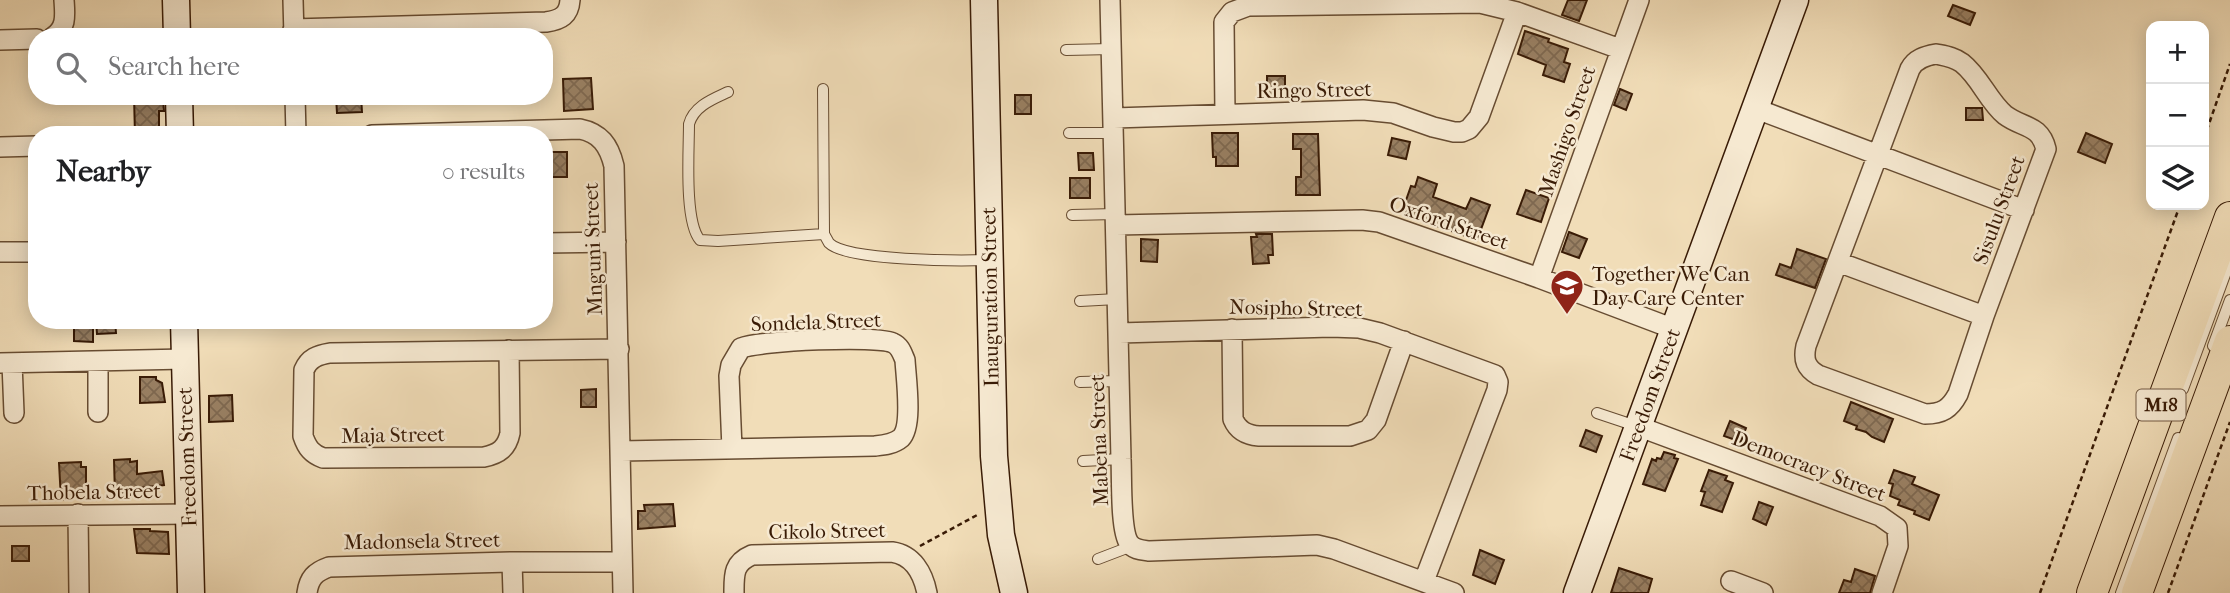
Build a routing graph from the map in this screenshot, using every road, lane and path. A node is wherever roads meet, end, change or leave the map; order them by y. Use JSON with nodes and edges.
{"nodes":[{"id":1,"x":64,"y":0,"type":"edge"},
{"id":2,"x":176,"y":0,"type":"edge"},
{"id":3,"x":293,"y":0,"type":"edge"},
{"id":4,"x":570,"y":0,"type":"edge"},
{"id":5,"x":984,"y":0,"type":"edge"},
{"id":6,"x":1110,"y":0,"type":"edge"},
{"id":7,"x":1639,"y":0,"type":"edge"},
{"id":8,"x":1795,"y":0,"type":"edge"},
{"id":9,"x":1517,"y":12,"type":"junction"},
{"id":10,"x":62,"y":28,"type":"edge"},
{"id":11,"x":177,"y":28,"type":"edge"},
{"id":12,"x":293,"y":28,"type":"edge"},
{"id":13,"x":408,"y":28,"type":"edge"},
{"id":14,"x":28,"y":39,"type":"edge"},
{"id":15,"x":0,"y":40,"type":"edge"},
{"id":16,"x":1112,"y":49,"type":"junction"},
{"id":17,"x":1620,"y":49,"type":"junction"},
{"id":18,"x":1066,"y":50,"type":"dead end"},
{"id":19,"x":2230,"y":64,"type":"edge"},
{"id":20,"x":823,"y":89,"type":"dead end"},
{"id":21,"x":728,"y":92,"type":"dead end"},
{"id":22,"x":179,"y":105,"type":"edge"},
{"id":23,"x":295,"y":105,"type":"edge"},
{"id":24,"x":1754,"y":108,"type":"junction"},
{"id":25,"x":1225,"y":114,"type":"junction"},
{"id":26,"x":2209,"y":124,"type":"edge"},
{"id":27,"x":180,"y":126,"type":"edge"},
{"id":28,"x":296,"y":126,"type":"edge"},
{"id":29,"x":1114,"y":126,"type":"junction"},
{"id":30,"x":553,"y":130,"type":"edge"},
{"id":31,"x":1069,"y":133,"type":"dead end"},
{"id":32,"x":28,"y":146,"type":"edge"},
{"id":33,"x":0,"y":147,"type":"edge"},
{"id":34,"x":1879,"y":155,"type":"junction"},
{"id":35,"x":2024,"y":210,"type":"junction"},
{"id":36,"x":2178,"y":210,"type":"edge"},
{"id":37,"x":1072,"y":215,"type":"dead end"},
{"id":38,"x":2230,"y":217,"type":"edge"},
{"id":39,"x":1116,"y":219,"type":"junction"},
{"id":40,"x":824,"y":234,"type":"junction"},
{"id":41,"x":616,"y":242,"type":"junction"},
{"id":42,"x":553,"y":243,"type":"edge"},
{"id":43,"x":0,"y":252,"type":"edge"},
{"id":44,"x":28,"y":252,"type":"edge"},
{"id":45,"x":988,"y":260,"type":"junction"},
{"id":46,"x":2230,"y":261,"type":"edge"},
{"id":47,"x":1839,"y":262,"type":"junction"},
{"id":48,"x":1539,"y":278,"type":"junction"},
{"id":49,"x":1117,"y":299,"type":"junction"},
{"id":50,"x":1080,"y":300,"type":"dead end"},
{"id":51,"x":2230,"y":300,"type":"edge"},
{"id":52,"x":1984,"y":316,"type":"junction"},
{"id":53,"x":184,"y":329,"type":"edge"},
{"id":54,"x":1232,"y":329,"type":"junction"},
{"id":55,"x":1674,"y":329,"type":"junction"},
{"id":56,"x":1119,"y":333,"type":"junction"},
{"id":57,"x":1404,"y":341,"type":"junction"},
{"id":58,"x":2221,"y":346,"type":"edge"},
{"id":59,"x":619,"y":349,"type":"junction"},
{"id":60,"x":509,"y":350,"type":"junction"},
{"id":61,"x":185,"y":359,"type":"junction"},
{"id":62,"x":98,"y":361,"type":"junction"},
{"id":63,"x":6,"y":363,"type":"edge"},
{"id":64,"x":1119,"y":381,"type":"junction"},
{"id":65,"x":1080,"y":382,"type":"dead end"},
{"id":66,"x":2178,"y":402,"type":"dead end"},
{"id":67,"x":98,"y":412,"type":"dead end"},
{"id":68,"x":14,"y":413,"type":"dead end"},
{"id":69,"x":1597,"y":413,"type":"dead end"},
{"id":70,"x":2230,"y":422,"type":"edge"},
{"id":71,"x":1640,"y":427,"type":"junction"},
{"id":72,"x":2182,"y":428,"type":"dead end"},
{"id":73,"x":732,"y":449,"type":"junction"},
{"id":74,"x":621,"y":451,"type":"junction"},
{"id":75,"x":1121,"y":459,"type":"junction"},
{"id":76,"x":1083,"y":461,"type":"dead end"},
{"id":77,"x":998,"y":503,"type":"junction"},
{"id":78,"x":78,"y":514,"type":"junction"},
{"id":79,"x":189,"y":514,"type":"junction"},
{"id":80,"x":0,"y":516,"type":"edge"},
{"id":81,"x":1132,"y":546,"type":"junction"},
{"id":82,"x":905,"y":555,"type":"junction"},
{"id":83,"x":1098,"y":559,"type":"dead end"},
{"id":84,"x":512,"y":562,"type":"junction"},
{"id":85,"x":622,"y":562,"type":"junction"},
{"id":86,"x":1731,"y":581,"type":"dead end"},
{"id":87,"x":1424,"y":582,"type":"junction"},
{"id":88,"x":79,"y":593,"type":"edge"},
{"id":89,"x":191,"y":593,"type":"edge"},
{"id":90,"x":307,"y":593,"type":"edge"},
{"id":91,"x":513,"y":593,"type":"edge"},
{"id":92,"x":623,"y":593,"type":"edge"},
{"id":93,"x":734,"y":593,"type":"edge"},
{"id":94,"x":927,"y":593,"type":"edge"},
{"id":95,"x":1014,"y":593,"type":"edge"},
{"id":96,"x":1454,"y":593,"type":"edge"},
{"id":97,"x":1577,"y":593,"type":"edge"},
{"id":98,"x":1763,"y":593,"type":"edge"},
{"id":99,"x":1882,"y":593,"type":"edge"},
{"id":100,"x":2040,"y":593,"type":"edge"},
{"id":101,"x":2092,"y":593,"type":"edge"},
{"id":102,"x":2121,"y":593,"type":"edge"},
{"id":103,"x":2137,"y":593,"type":"edge"},
{"id":104,"x":2168,"y":593,"type":"edge"}],
"edges":[{"from":1,"to":10,"type":"street"},
{"from":2,"to":11,"type":"street"},
{"from":3,"to":12,"type":"street"},
{"from":4,"to":13,"type":"street"},
{"from":5,"to":45,"type":"street","name":"Inauguration Street"},
{"from":6,"to":16,"type":"street","name":"Mabena Street"},
{"from":7,"to":17,"type":"street","name":"Mashigo Street"},
{"from":8,"to":24,"type":"street","name":"Freedom Street"},
{"from":9,"to":17,"type":"street"},
{"from":9,"to":25,"type":"street","name":"Ringo Street"},
{"from":9,"to":25,"type":"street"},
{"from":14,"to":15,"type":"street"},
{"from":16,"to":18,"type":"lane"},
{"from":16,"to":29,"type":"street","name":"Mabena Street"},
{"from":17,"to":48,"type":"street","name":"Mashigo Street"},
{"from":19,"to":26,"type":"path"},
{"from":20,"to":40,"type":"lane"},
{"from":21,"to":40,"type":"lane"},
{"from":22,"to":27,"type":"street"},
{"from":23,"to":28,"type":"street"},
{"from":24,"to":34,"type":"street"},
{"from":24,"to":55,"type":"street","name":"Freedom Street"},
{"from":25,"to":29,"type":"street","name":"Ringo Street"},
{"from":29,"to":31,"type":"lane"},
{"from":29,"to":39,"type":"street","name":"Mabena Street"},
{"from":30,"to":41,"type":"street","name":"Mnguni Street"},
{"from":32,"to":33,"type":"street"},
{"from":34,"to":35,"type":"street"},
{"from":34,"to":35,"type":"street","name":"Sisulu Street"},
{"from":34,"to":47,"type":"street","name":"Sisulu Street"},
{"from":35,"to":52,"type":"street","name":"Sisulu Street"},
{"from":36,"to":100,"type":"path"},
{"from":37,"to":39,"type":"lane"},
{"from":38,"to":101,"type":"main road","number":"M18"},
{"from":39,"to":48,"type":"street","name":"Oxford Street"},
{"from":39,"to":49,"type":"street","name":"Mabena Street"},
{"from":40,"to":45,"type":"lane"},
{"from":41,"to":42,"type":"street"},
{"from":41,"to":59,"type":"street","name":"Mnguni Street"},
{"from":43,"to":44,"type":"street"},
{"from":45,"to":77,"type":"street","name":"Inauguration Street"},
{"from":46,"to":66,"type":"lane"},
{"from":47,"to":52,"type":"street"},
{"from":47,"to":52,"type":"street","name":"Sisulu Street"},
{"from":48,"to":55,"type":"street","name":"Oxford Street"},
{"from":49,"to":50,"type":"lane"},
{"from":49,"to":56,"type":"street","name":"Mabena Street"},
{"from":51,"to":58,"type":"lane"},
{"from":53,"to":61,"type":"street","name":"Freedom Street"},
{"from":54,"to":56,"type":"street","name":"Nosipho Street"},
{"from":54,"to":57,"type":"street","name":"Nosipho Street"},
{"from":54,"to":57,"type":"street"},
{"from":55,"to":71,"type":"street","name":"Freedom Street"},
{"from":56,"to":64,"type":"street","name":"Mabena Street"},
{"from":57,"to":87,"type":"street","name":"Nosipho Street"},
{"from":58,"to":103,"type":"main road","number":"M18"},
{"from":59,"to":60,"type":"street","name":"Maja Street"},
{"from":59,"to":74,"type":"street","name":"Mnguni Street"},
{"from":60,"to":60,"type":"street","name":"Maja Street"},
{"from":61,"to":62,"type":"street"},
{"from":61,"to":79,"type":"street","name":"Freedom Street"},
{"from":62,"to":63,"type":"street"},
{"from":62,"to":67,"type":"street"},
{"from":63,"to":68,"type":"street"},
{"from":64,"to":65,"type":"lane"},
{"from":64,"to":75,"type":"street","name":"Mabena Street"},
{"from":69,"to":71,"type":"lane"},
{"from":70,"to":104,"type":"path"},
{"from":71,"to":97,"type":"street","name":"Freedom Street"},
{"from":71,"to":99,"type":"street","name":"Democracy Street"},
{"from":72,"to":102,"type":"lane"},
{"from":73,"to":73,"type":"street","name":"Sondela Street"},
{"from":73,"to":74,"type":"street","name":"Sondela Street"},
{"from":74,"to":85,"type":"street","name":"Mnguni Street"},
{"from":75,"to":76,"type":"lane"},
{"from":75,"to":81,"type":"street","name":"Mabena Street"},
{"from":77,"to":82,"type":"path"},
{"from":77,"to":95,"type":"street","name":"Inauguration Street"},
{"from":78,"to":79,"type":"street","name":"Thobela Street"},
{"from":78,"to":80,"type":"street","name":"Thobela Street"},
{"from":78,"to":88,"type":"street"},
{"from":79,"to":89,"type":"street","name":"Freedom Street"},
{"from":81,"to":83,"type":"lane"},
{"from":81,"to":87,"type":"street"},
{"from":82,"to":93,"type":"street","name":"Cikolo Street"},
{"from":82,"to":94,"type":"street","name":"Cikolo Street"},
{"from":84,"to":85,"type":"street","name":"Madonsela Street"},
{"from":84,"to":90,"type":"street","name":"Madonsela Street"},
{"from":84,"to":91,"type":"street","name":"Madonsela Street"},
{"from":85,"to":92,"type":"street","name":"Mnguni Street"},
{"from":86,"to":98,"type":"street"},
{"from":87,"to":96,"type":"street"}]}
